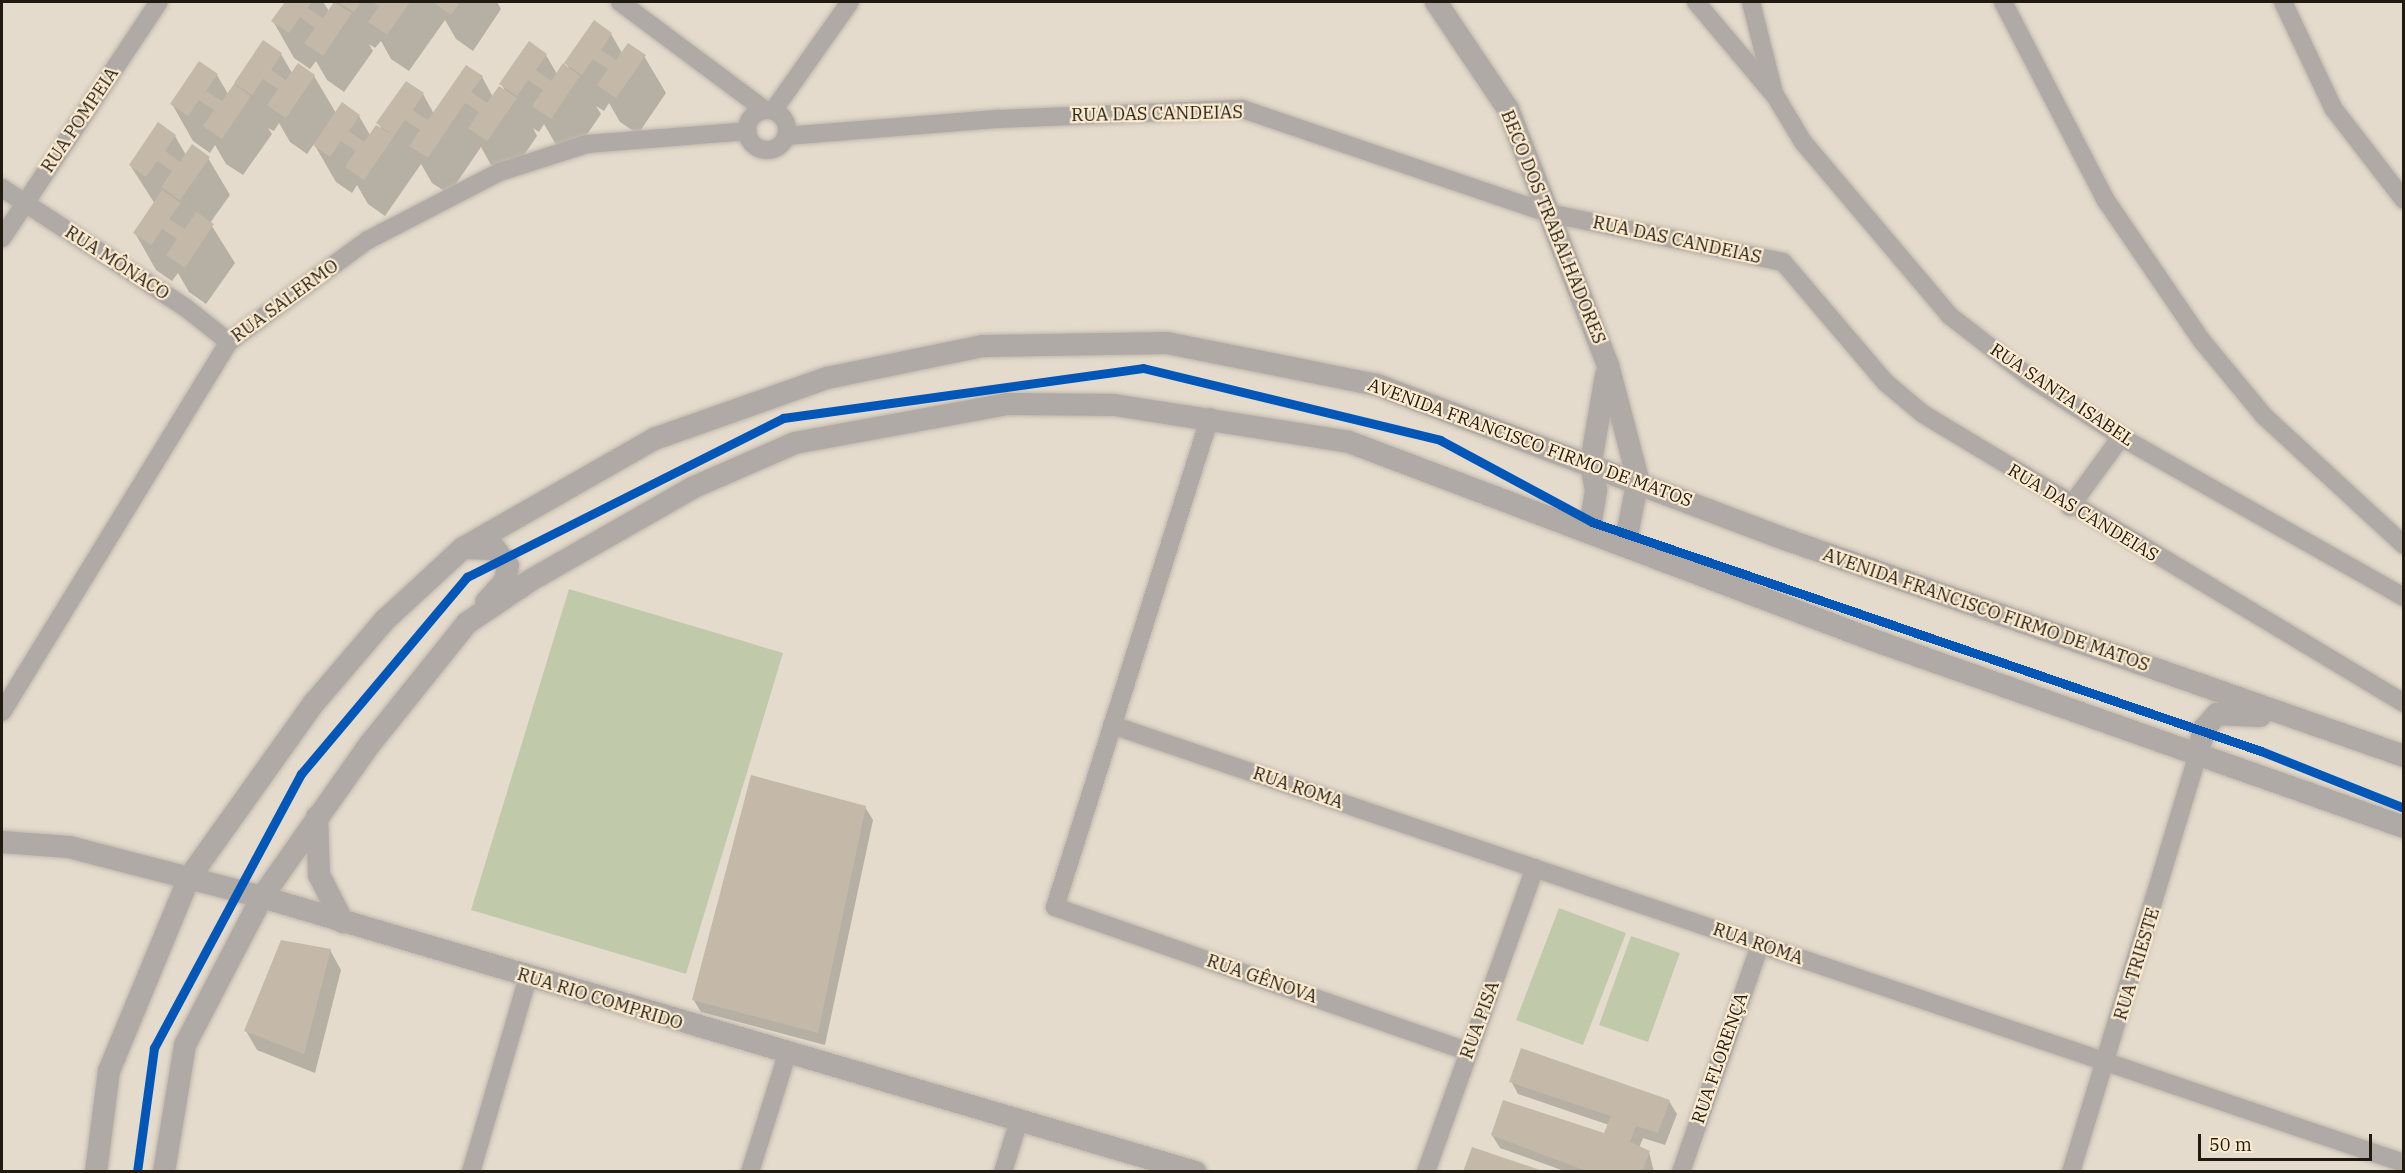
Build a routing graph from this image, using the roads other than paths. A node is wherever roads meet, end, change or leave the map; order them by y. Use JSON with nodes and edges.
{"nodes":[{"id":1,"x":159,"y":2,"type":"edge"},
{"id":2,"x":620,"y":2,"type":"edge"},
{"id":3,"x":850,"y":2,"type":"edge"},
{"id":4,"x":1436,"y":2,"type":"edge"},
{"id":5,"x":1696,"y":2,"type":"edge"},
{"id":6,"x":1750,"y":2,"type":"edge"},
{"id":7,"x":2003,"y":2,"type":"edge"},
{"id":8,"x":2283,"y":2,"type":"edge"},
{"id":9,"x":1776,"y":97,"type":"junction"},
{"id":10,"x":769,"y":110,"type":"junction"},
{"id":11,"x":747,"y":131,"type":"junction"},
{"id":12,"x":786,"y":136,"type":"junction"},
{"id":13,"x":2,"y":188,"type":"edge"},
{"id":14,"x":2403,"y":200,"type":"edge"},
{"id":15,"x":25,"y":202,"type":"junction"},
{"id":16,"x":1548,"y":213,"type":"junction"},
{"id":17,"x":2,"y":238,"type":"edge"},
{"id":18,"x":228,"y":342,"type":"junction"},
{"id":19,"x":1608,"y":365,"type":"junction"},
{"id":20,"x":1210,"y":417,"type":"junction"},
{"id":21,"x":2121,"y":437,"type":"junction"},
{"id":22,"x":1591,"y":462,"type":"junction"},
{"id":23,"x":1638,"y":479,"type":"junction"},
{"id":24,"x":2070,"y":507,"type":"junction"},
{"id":25,"x":1589,"y":532,"type":"junction"},
{"id":26,"x":2403,"y":545,"type":"edge"},
{"id":27,"x":1625,"y":546,"type":"junction"},
{"id":28,"x":463,"y":548,"type":"junction"},
{"id":29,"x":2403,"y":597,"type":"edge"},
{"id":30,"x":467,"y":623,"type":"junction"},
{"id":31,"x":2403,"y":703,"type":"edge"},
{"id":32,"x":2,"y":712,"type":"edge"},
{"id":33,"x":1112,"y":725,"type":"junction"},
{"id":34,"x":2329,"y":732,"type":"junction"},
{"id":35,"x":2401,"y":750,"type":"edge"},
{"id":36,"x":2198,"y":754,"type":"junction"},
{"id":37,"x":316,"y":817,"type":"junction"},
{"id":38,"x":2403,"y":826,"type":"edge"},
{"id":39,"x":2,"y":842,"type":"edge"},
{"id":40,"x":1534,"y":868,"type":"junction"},
{"id":41,"x":189,"y":878,"type":"junction"},
{"id":42,"x":262,"y":897,"type":"junction"},
{"id":43,"x":343,"y":922,"type":"junction"},
{"id":44,"x":1760,"y":945,"type":"junction"},
{"id":45,"x":528,"y":977,"type":"junction"},
{"id":46,"x":1469,"y":1052,"type":"junction"},
{"id":47,"x":787,"y":1055,"type":"junction"},
{"id":48,"x":2106,"y":1062,"type":"junction"},
{"id":49,"x":1019,"y":1120,"type":"junction"},
{"id":50,"x":2403,"y":1163,"type":"edge"},
{"id":51,"x":162,"y":1165,"type":"edge"},
{"id":52,"x":96,"y":1172,"type":"edge"},
{"id":53,"x":471,"y":1172,"type":"edge"},
{"id":54,"x":750,"y":1172,"type":"edge"},
{"id":55,"x":1003,"y":1172,"type":"edge"},
{"id":56,"x":1195,"y":1172,"type":"edge"},
{"id":57,"x":1426,"y":1172,"type":"edge"},
{"id":58,"x":1681,"y":1172,"type":"edge"},
{"id":59,"x":2071,"y":1172,"type":"edge"}],
"edges":[{"from":1,"to":15,"type":"street","name":"RUA POMPEIA"},
{"from":2,"to":10,"type":"street"},
{"from":3,"to":10,"type":"street"},
{"from":4,"to":16,"type":"street","name":"BECO DOS TRABALHADORES"},
{"from":5,"to":9,"type":"street","name":"RUA SANTA ISABEL"},
{"from":6,"to":9,"type":"street"},
{"from":7,"to":26,"type":"street"},
{"from":8,"to":14,"type":"street"},
{"from":9,"to":21,"type":"street","name":"RUA SANTA ISABEL"},
{"from":10,"to":11,"type":"street"},
{"from":10,"to":12,"type":"street"},
{"from":11,"to":12,"type":"street"},
{"from":11,"to":18,"type":"street","name":"RUA SALERMO"},
{"from":12,"to":16,"type":"street","name":"RUA DAS CANDEIAS"},
{"from":13,"to":15,"type":"street","name":"RUA MÔNACO"},
{"from":15,"to":17,"type":"street","name":"RUA POMPEIA"},
{"from":15,"to":18,"type":"street","name":"RUA MÔNACO"},
{"from":16,"to":19,"type":"street","name":"BECO DOS TRABALHADORES"},
{"from":16,"to":24,"type":"street","name":"RUA DAS CANDEIAS"},
{"from":18,"to":32,"type":"street","name":"RUA SALERMO"},
{"from":19,"to":22,"type":"street","name":"BECO DOS TRABALHADORES"},
{"from":19,"to":23,"type":"street","name":"BECO DOS TRABALHADORES"},
{"from":20,"to":25,"type":"street"},
{"from":20,"to":30,"type":"street"},
{"from":20,"to":33,"type":"street"},
{"from":21,"to":24,"type":"street"},
{"from":21,"to":29,"type":"street","name":"RUA SANTA ISABEL"},
{"from":22,"to":23,"type":"street","name":"AVENIDA FRANCISCO FIRMO DE MATOS"},
{"from":22,"to":25,"type":"street","name":"BECO DOS TRABALHADORES"},
{"from":22,"to":28,"type":"street","name":"AVENIDA FRANCISCO FIRMO DE MATOS"},
{"from":23,"to":27,"type":"street","name":"BECO DOS TRABALHADORES"},
{"from":23,"to":34,"type":"street","name":"AVENIDA FRANCISCO FIRMO DE MATOS"},
{"from":24,"to":31,"type":"street","name":"RUA DAS CANDEIAS"},
{"from":25,"to":27,"type":"street"},
{"from":27,"to":36,"type":"street"},
{"from":28,"to":30,"type":"street"},
{"from":28,"to":41,"type":"street","name":"AVENIDA FRANCISCO FIRMO DE MATOS"},
{"from":30,"to":37,"type":"street"},
{"from":33,"to":40,"type":"street","name":"RUA ROMA"},
{"from":33,"to":46,"type":"street","name":"RUA GÊNOVA"},
{"from":34,"to":35,"type":"street","name":"AVENIDA FRANCISCO FIRMO DE MATOS"},
{"from":34,"to":36,"type":"street"},
{"from":36,"to":38,"type":"street"},
{"from":36,"to":48,"type":"street","name":"RUA TRIESTE"},
{"from":37,"to":42,"type":"street"},
{"from":37,"to":43,"type":"street"},
{"from":39,"to":41,"type":"street","name":"RUA RIO COMPRIDO"},
{"from":40,"to":44,"type":"street","name":"RUA ROMA"},
{"from":40,"to":46,"type":"street","name":"RUA PISA"},
{"from":41,"to":42,"type":"street","name":"RUA RIO COMPRIDO"},
{"from":41,"to":52,"type":"street","name":"AVENIDA FRANCISCO FIRMO DE MATOS"},
{"from":42,"to":43,"type":"street","name":"RUA RIO COMPRIDO"},
{"from":42,"to":51,"type":"street"},
{"from":43,"to":45,"type":"street","name":"RUA RIO COMPRIDO"},
{"from":44,"to":48,"type":"street","name":"RUA ROMA"},
{"from":44,"to":58,"type":"street","name":"RUA FLORENÇA"},
{"from":45,"to":47,"type":"street","name":"RUA RIO COMPRIDO"},
{"from":45,"to":53,"type":"street"},
{"from":46,"to":57,"type":"street","name":"RUA PISA"},
{"from":47,"to":49,"type":"street","name":"RUA RIO COMPRIDO"},
{"from":47,"to":54,"type":"street"},
{"from":48,"to":50,"type":"street","name":"RUA ROMA"},
{"from":48,"to":59,"type":"street","name":"RUA TRIESTE"},
{"from":49,"to":55,"type":"street"},
{"from":49,"to":56,"type":"street","name":"RUA RIO COMPRIDO"}]}
